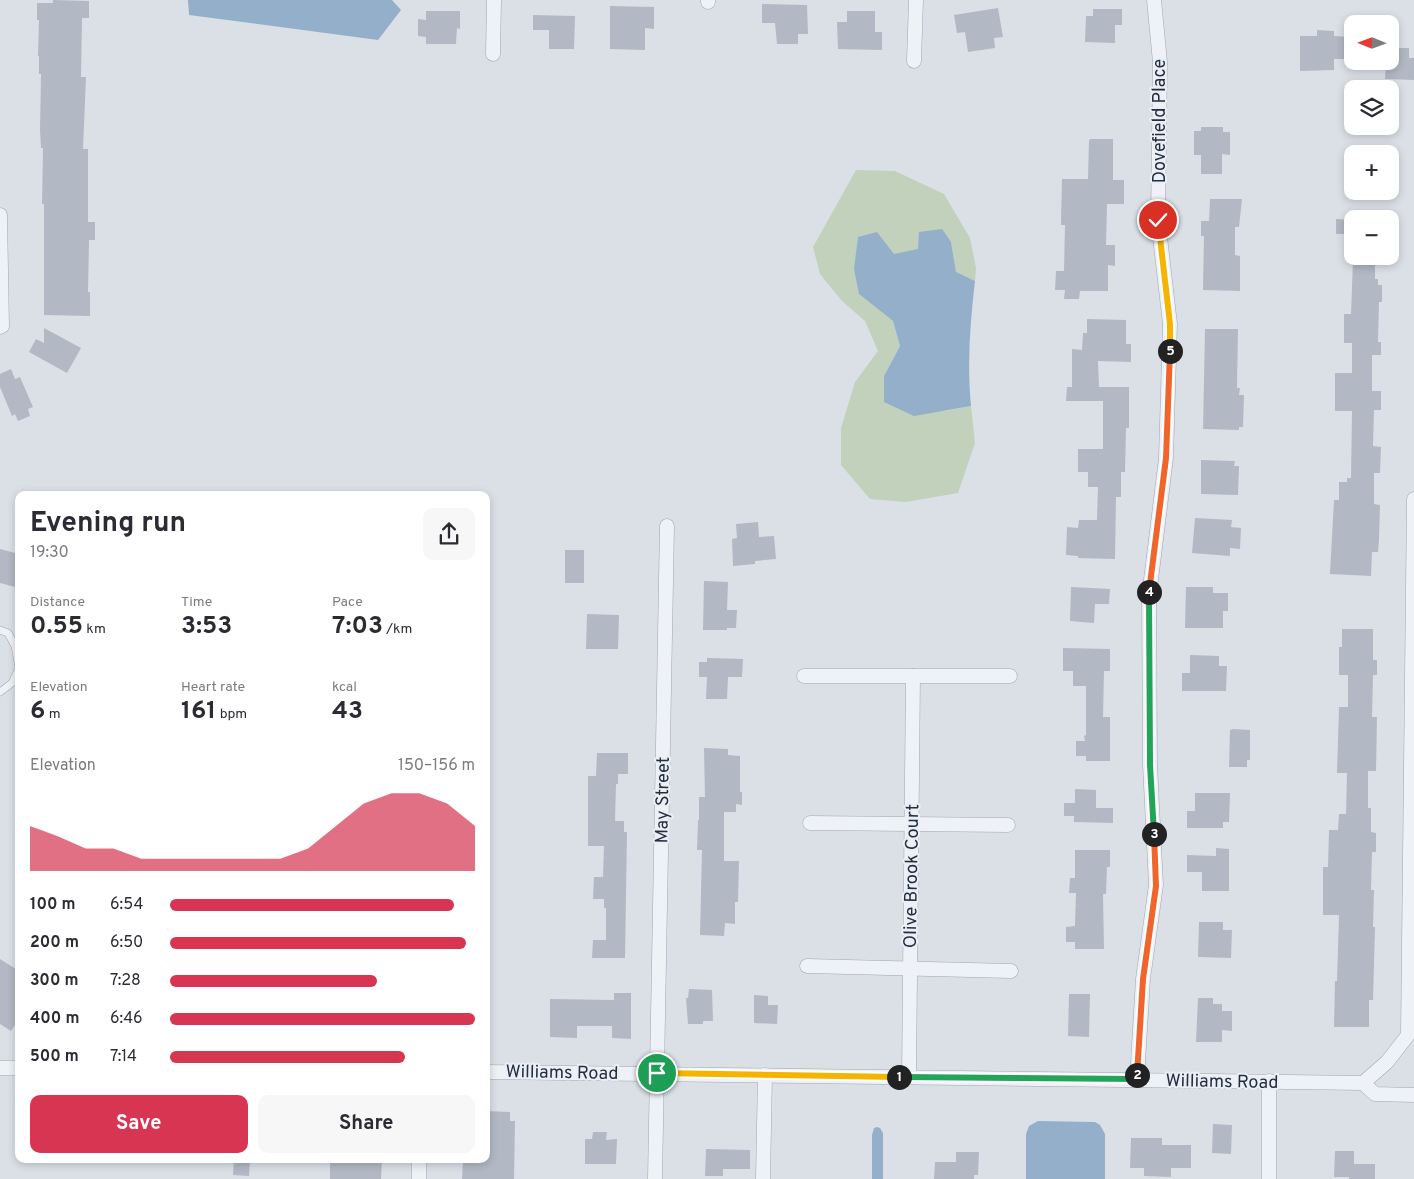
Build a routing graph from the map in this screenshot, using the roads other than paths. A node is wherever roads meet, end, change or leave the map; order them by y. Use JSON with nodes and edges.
{"nodes":[{"id":1,"x":494,"y":0,"type":"edge"},
{"id":2,"x":916,"y":0,"type":"edge"},
{"id":3,"x":1154,"y":0,"type":"edge"},
{"id":4,"x":493,"y":54,"type":"dead end"},
{"id":5,"x":914,"y":61,"type":"dead end"},
{"id":6,"x":0,"y":215,"type":"edge"},
{"id":7,"x":0,"y":327,"type":"edge"},
{"id":8,"x":1414,"y":499,"type":"edge"},
{"id":9,"x":667,"y":526,"type":"dead end"},
{"id":10,"x":0,"y":630,"type":"edge"},
{"id":11,"x":15,"y":646,"type":"edge"},
{"id":12,"x":804,"y":676,"type":"dead end"},
{"id":13,"x":913,"y":676,"type":"junction"},
{"id":14,"x":1010,"y":676,"type":"dead end"},
{"id":15,"x":15,"y":677,"type":"edge"},
{"id":16,"x":0,"y":692,"type":"edge"},
{"id":17,"x":1413,"y":724,"type":"edge"},
{"id":18,"x":810,"y":823,"type":"dead end"},
{"id":19,"x":912,"y":824,"type":"junction"},
{"id":20,"x":1008,"y":825,"type":"dead end"},
{"id":21,"x":807,"y":966,"type":"dead end"},
{"id":22,"x":910,"y":968,"type":"junction"},
{"id":23,"x":1011,"y":971,"type":"dead end"},
{"id":24,"x":0,"y":1068,"type":"edge"},
{"id":25,"x":15,"y":1068,"type":"edge"},
{"id":26,"x":490,"y":1072,"type":"edge"},
{"id":27,"x":657,"y":1073,"type":"junction"},
{"id":28,"x":765,"y":1075,"type":"junction"},
{"id":29,"x":909,"y":1077,"type":"junction"},
{"id":30,"x":1137,"y":1079,"type":"junction"},
{"id":31,"x":1269,"y":1081,"type":"junction"},
{"id":32,"x":1363,"y":1083,"type":"junction"},
{"id":33,"x":1414,"y":1095,"type":"edge"},
{"id":34,"x":419,"y":1163,"type":"edge"},
{"id":35,"x":419,"y":1179,"type":"edge"},
{"id":36,"x":655,"y":1179,"type":"edge"},
{"id":37,"x":763,"y":1179,"type":"edge"},
{"id":38,"x":1269,"y":1179,"type":"edge"}],
"edges":[{"from":1,"to":4,"type":"street"},
{"from":2,"to":5,"type":"street"},
{"from":3,"to":30,"type":"street","name":"Dovefield Place"},
{"from":6,"to":7,"type":"street"},
{"from":8,"to":17,"type":"street"},
{"from":9,"to":27,"type":"street","name":"May Street"},
{"from":10,"to":11,"type":"lane"},
{"from":12,"to":13,"type":"street"},
{"from":13,"to":14,"type":"street"},
{"from":13,"to":19,"type":"street","name":"Olive Brook Court"},
{"from":15,"to":16,"type":"lane"},
{"from":17,"to":32,"type":"street"},
{"from":18,"to":19,"type":"street"},
{"from":19,"to":20,"type":"street"},
{"from":19,"to":22,"type":"street","name":"Olive Brook Court"},
{"from":21,"to":22,"type":"street"},
{"from":22,"to":23,"type":"street"},
{"from":22,"to":29,"type":"street","name":"Olive Brook Court"},
{"from":24,"to":25,"type":"street"},
{"from":26,"to":27,"type":"street","name":"Williams Road"},
{"from":27,"to":28,"type":"street","name":"Williams Road"},
{"from":27,"to":36,"type":"street","name":"May Street"},
{"from":28,"to":29,"type":"street","name":"Williams Road"},
{"from":28,"to":37,"type":"street"},
{"from":29,"to":30,"type":"street","name":"Williams Road"},
{"from":30,"to":31,"type":"street","name":"Williams Road"},
{"from":31,"to":32,"type":"street","name":"Williams Road"},
{"from":31,"to":38,"type":"street"},
{"from":32,"to":33,"type":"street","name":"Williams Road"},
{"from":34,"to":35,"type":"street"}]}
